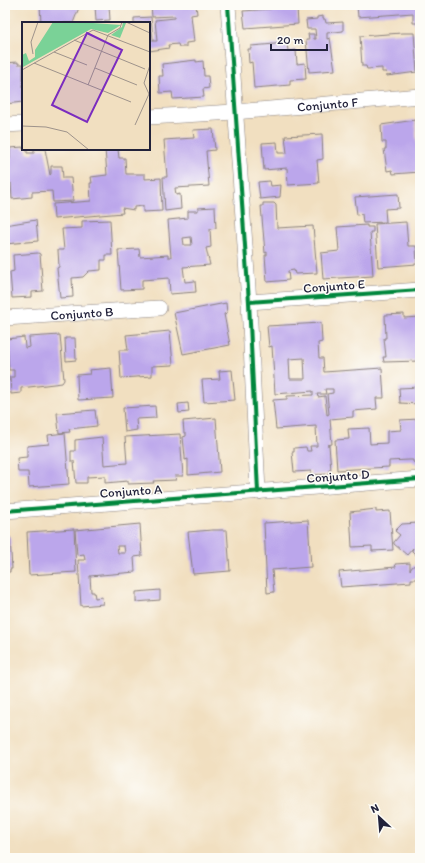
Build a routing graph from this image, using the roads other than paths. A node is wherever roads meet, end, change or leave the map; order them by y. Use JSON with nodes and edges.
{"nodes":[{"id":1,"x":228,"y":5,"type":"edge"},
{"id":2,"x":420,"y":96,"type":"edge"},
{"id":3,"x":234,"y":112,"type":"junction"},
{"id":4,"x":150,"y":117,"type":"edge"},
{"id":5,"x":5,"y":124,"type":"edge"},
{"id":6,"x":22,"y":124,"type":"edge"},
{"id":7,"x":420,"y":290,"type":"edge"},
{"id":8,"x":249,"y":302,"type":"junction"},
{"id":9,"x":159,"y":308,"type":"dead end"},
{"id":10,"x":5,"y":318,"type":"edge"},
{"id":11,"x":420,"y":480,"type":"edge"},
{"id":12,"x":258,"y":492,"type":"junction"},
{"id":13,"x":5,"y":511,"type":"edge"}],
"edges":[{"from":1,"to":3,"type":"street"},
{"from":2,"to":3,"type":"street","name":"Conjunto F"},
{"from":3,"to":4,"type":"street","name":"Conjunto F"},
{"from":3,"to":8,"type":"street"},
{"from":5,"to":6,"type":"street"},
{"from":7,"to":8,"type":"street","name":"Conjunto E"},
{"from":8,"to":12,"type":"street"},
{"from":9,"to":10,"type":"street","name":"Conjunto B"},
{"from":11,"to":12,"type":"street","name":"Conjunto D"},
{"from":12,"to":13,"type":"street","name":"Conjunto A"}]}
